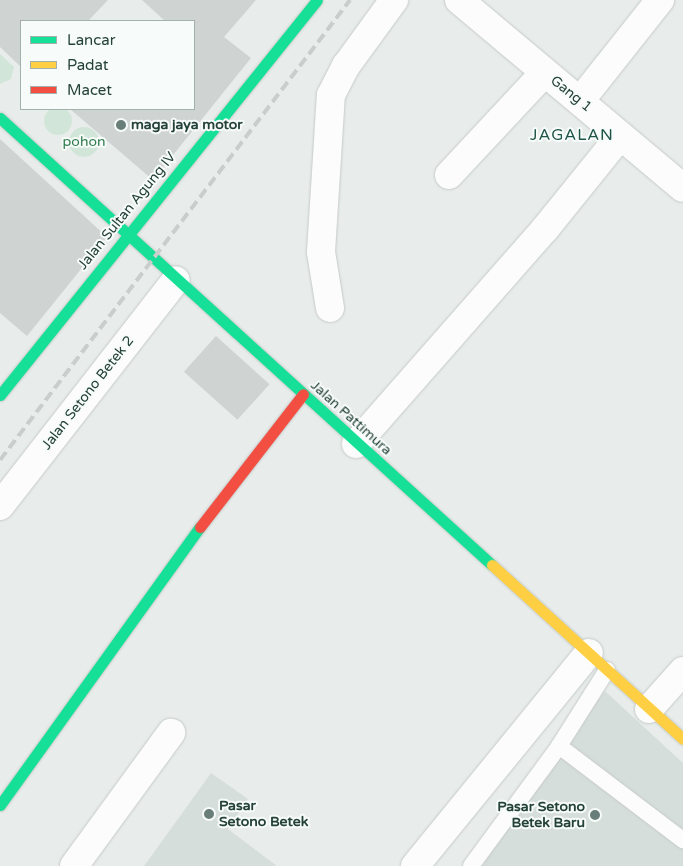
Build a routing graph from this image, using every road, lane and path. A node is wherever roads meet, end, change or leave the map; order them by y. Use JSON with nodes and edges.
{"nodes":[{"id":1,"x":317,"y":0,"type":"edge"},
{"id":2,"x":394,"y":0,"type":"edge"},
{"id":3,"x":459,"y":0,"type":"edge"},
{"id":4,"x":660,"y":0,"type":"edge"},
{"id":5,"x":544,"y":73,"type":"junction"},
{"id":6,"x":580,"y":101,"type":"junction"},
{"id":7,"x":0,"y":118,"type":"edge"},
{"id":8,"x":620,"y":136,"type":"junction"},
{"id":9,"x":449,"y":175,"type":"dead end"},
{"id":10,"x":683,"y":188,"type":"edge"},
{"id":11,"x":126,"y":236,"type":"junction"},
{"id":12,"x":176,"y":280,"type":"junction"},
{"id":13,"x":330,"y":308,"type":"dead end"},
{"id":14,"x":303,"y":394,"type":"junction"},
{"id":15,"x":0,"y":395,"type":"edge"},
{"id":16,"x":356,"y":444,"type":"junction"},
{"id":17,"x":0,"y":506,"type":"edge"},
{"id":18,"x":598,"y":662,"type":"junction"},
{"id":19,"x":683,"y":671,"type":"edge"},
{"id":20,"x":650,"y":709,"type":"junction"},
{"id":21,"x":171,"y":733,"type":"dead end"},
{"id":22,"x":683,"y":739,"type":"edge"},
{"id":23,"x":559,"y":746,"type":"junction"},
{"id":24,"x":0,"y":806,"type":"edge"},
{"id":25,"x":683,"y":840,"type":"edge"},
{"id":26,"x":74,"y":866,"type":"edge"},
{"id":27,"x":415,"y":866,"type":"edge"},
{"id":28,"x":471,"y":866,"type":"edge"}],
"edges":[{"from":1,"to":11,"type":"street","name":"Jalan Sultan Agung IV"},
{"from":2,"to":13,"type":"street"},
{"from":3,"to":5,"type":"street","name":"Gang 1"},
{"from":4,"to":6,"type":"street"},
{"from":5,"to":6,"type":"street","name":"Gang 1"},
{"from":5,"to":9,"type":"street"},
{"from":6,"to":8,"type":"street","name":"Gang 1"},
{"from":7,"to":11,"type":"street","name":"Jalan Pattimura"},
{"from":8,"to":10,"type":"street","name":"Gang 1"},
{"from":8,"to":16,"type":"street"},
{"from":11,"to":12,"type":"street","name":"Jalan Pattimura"},
{"from":11,"to":15,"type":"street","name":"Jalan Sultan Agung IV"},
{"from":12,"to":14,"type":"street","name":"Jalan Pattimura"},
{"from":12,"to":17,"type":"street","name":"Jalan Setono Betek 2"},
{"from":14,"to":16,"type":"street","name":"Jalan Pattimura"},
{"from":14,"to":24,"type":"street"},
{"from":16,"to":18,"type":"street","name":"Jalan Pattimura"},
{"from":18,"to":20,"type":"street","name":"Jalan Pattimura"},
{"from":18,"to":23,"type":"lane"},
{"from":18,"to":27,"type":"street"},
{"from":19,"to":20,"type":"street"},
{"from":20,"to":22,"type":"street","name":"Jalan Pattimura"},
{"from":21,"to":26,"type":"street"},
{"from":23,"to":25,"type":"lane"},
{"from":23,"to":28,"type":"lane"}]}
